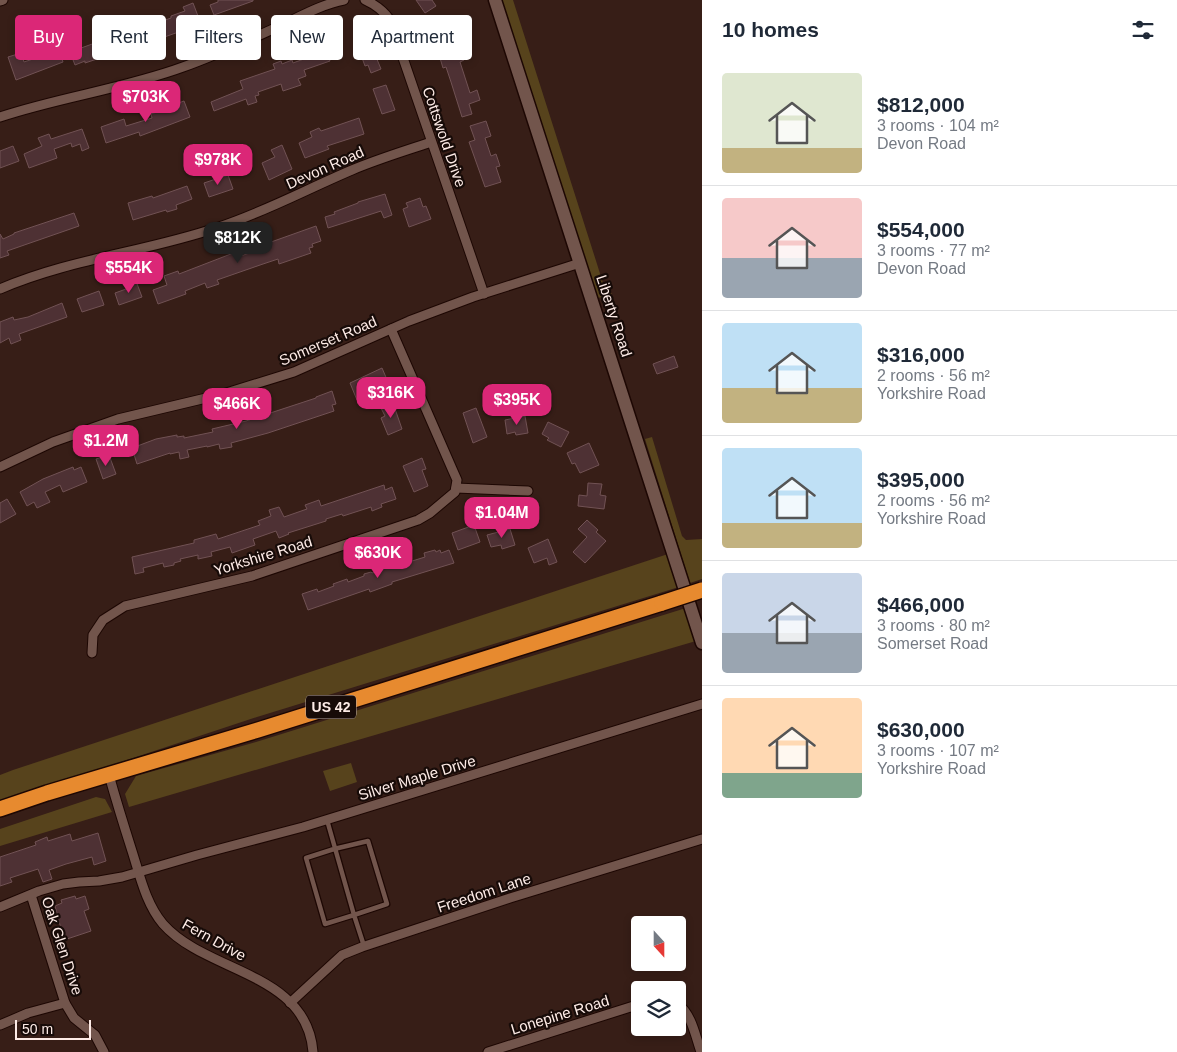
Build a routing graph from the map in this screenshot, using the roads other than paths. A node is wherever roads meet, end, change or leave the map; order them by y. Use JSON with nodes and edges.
{"nodes":[{"id":1,"x":344,"y":0,"type":"edge"},
{"id":2,"x":365,"y":0,"type":"edge"},
{"id":3,"x":494,"y":0,"type":"edge"},
{"id":4,"x":0,"y":117,"type":"edge"},
{"id":5,"x":431,"y":142,"type":"junction"},
{"id":6,"x":580,"y":263,"type":"junction"},
{"id":7,"x":0,"y":289,"type":"edge"},
{"id":8,"x":484,"y":294,"type":"junction"},
{"id":9,"x":392,"y":329,"type":"junction"},
{"id":10,"x":0,"y":468,"type":"edge"},
{"id":11,"x":456,"y":488,"type":"junction"},
{"id":12,"x":528,"y":490,"type":"dead end"},
{"id":13,"x":702,"y":590,"type":"edge"},
{"id":14,"x":702,"y":643,"type":"edge"},
{"id":15,"x":92,"y":653,"type":"dead end"},
{"id":16,"x":702,"y":704,"type":"edge"},
{"id":17,"x":109,"y":774,"type":"junction"},
{"id":18,"x":0,"y":809,"type":"edge"},
{"id":19,"x":327,"y":820,"type":"junction"},
{"id":20,"x":702,"y":839,"type":"edge"},
{"id":21,"x":334,"y":849,"type":"junction"},
{"id":22,"x":139,"y":872,"type":"junction"},
{"id":23,"x":31,"y":895,"type":"junction"},
{"id":24,"x":0,"y":907,"type":"edge"},
{"id":25,"x":354,"y":915,"type":"junction"},
{"id":26,"x":364,"y":946,"type":"junction"},
{"id":27,"x":64,"y":1003,"type":"junction"},
{"id":28,"x":290,"y":1003,"type":"junction"},
{"id":29,"x":631,"y":1007,"type":"edge"},
{"id":30,"x":686,"y":1012,"type":"edge"},
{"id":31,"x":0,"y":1025,"type":"edge"},
{"id":32,"x":104,"y":1052,"type":"edge"},
{"id":33,"x":312,"y":1052,"type":"edge"},
{"id":34,"x":488,"y":1052,"type":"edge"},
{"id":35,"x":701,"y":1052,"type":"edge"}],
"edges":[{"from":1,"to":4,"type":"street"},
{"from":2,"to":5,"type":"street","name":"Cottswold Drive"},
{"from":3,"to":6,"type":"street","name":"Liberty Road"},
{"from":5,"to":7,"type":"street","name":"Devon Road"},
{"from":5,"to":8,"type":"street","name":"Cottswold Drive"},
{"from":6,"to":8,"type":"street","name":"Somerset Road"},
{"from":6,"to":14,"type":"street","name":"Liberty Road"},
{"from":8,"to":9,"type":"street","name":"Somerset Road"},
{"from":9,"to":10,"type":"street","name":"Somerset Road"},
{"from":9,"to":11,"type":"street"},
{"from":11,"to":12,"type":"street"},
{"from":11,"to":15,"type":"street","name":"Yorkshire Road"},
{"from":13,"to":17,"type":"highway","number":"US 42","bridge":true},
{"from":16,"to":19,"type":"street","name":"Silver Maple Drive"},
{"from":17,"to":18,"type":"highway","number":"US 42"},
{"from":17,"to":22,"type":"street","name":"Fern Drive"},
{"from":19,"to":21,"type":"lane"},
{"from":19,"to":22,"type":"street","name":"Silver Maple Drive"},
{"from":20,"to":26,"type":"street","name":"Freedom Lane"},
{"from":21,"to":25,"type":"lane"},
{"from":21,"to":25,"type":"lane"},
{"from":21,"to":25,"type":"lane"},
{"from":22,"to":23,"type":"street","name":"Silver Maple Drive"},
{"from":22,"to":28,"type":"street","name":"Fern Drive"},
{"from":23,"to":24,"type":"street","name":"Silver Maple Drive"},
{"from":23,"to":27,"type":"street","name":"Oak Glen Drive"},
{"from":25,"to":26,"type":"lane"},
{"from":26,"to":28,"type":"street","name":"Freedom Lane"},
{"from":27,"to":31,"type":"street"},
{"from":27,"to":32,"type":"street","name":"Oak Glen Drive"},
{"from":28,"to":33,"type":"street","name":"Fern Drive"},
{"from":29,"to":34,"type":"street","name":"Lonepine Road"},
{"from":30,"to":35,"type":"street"}]}
